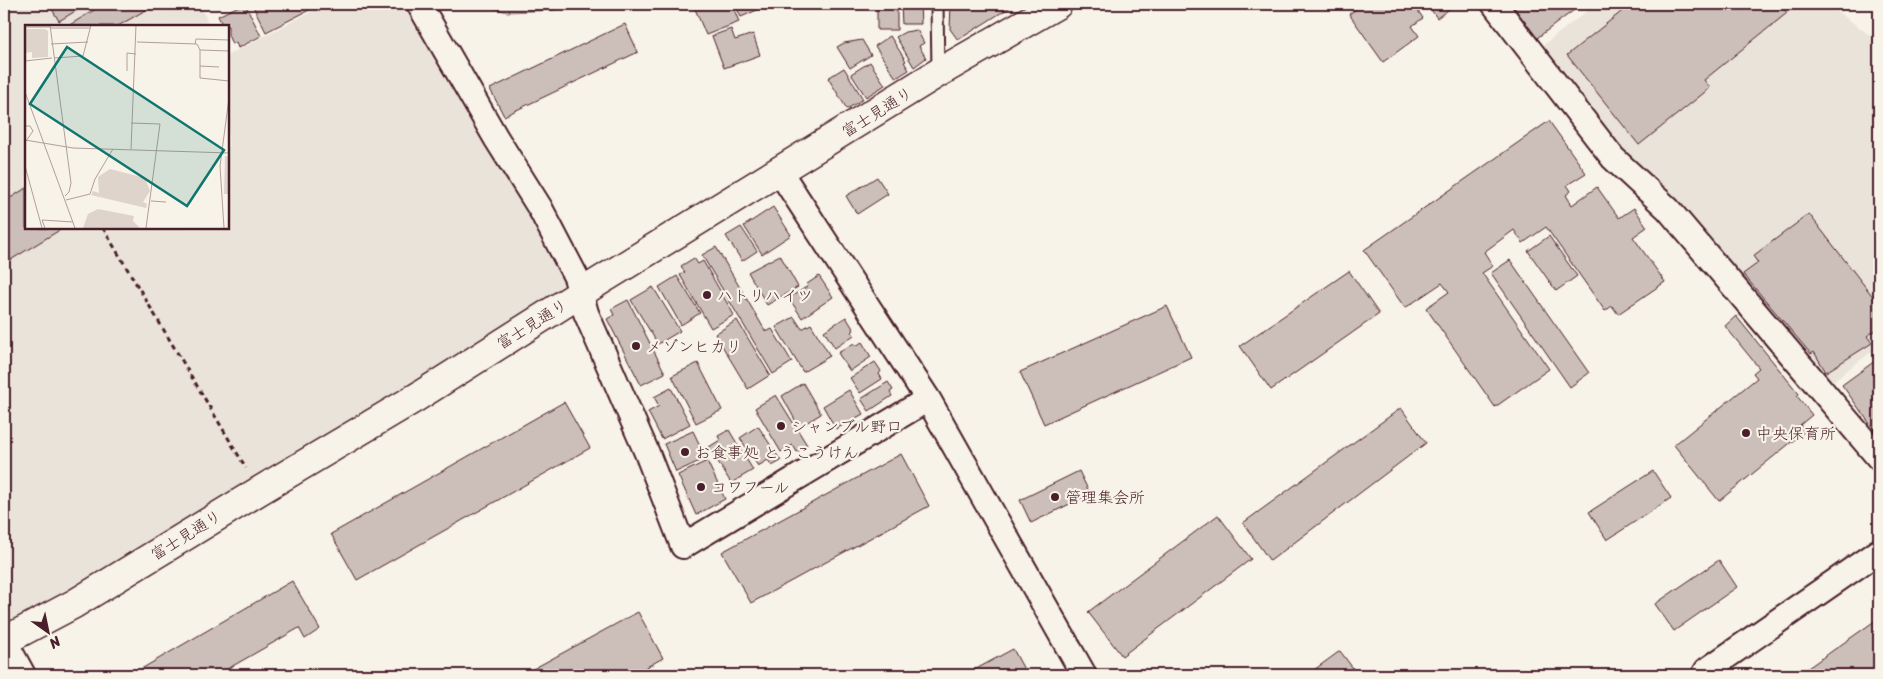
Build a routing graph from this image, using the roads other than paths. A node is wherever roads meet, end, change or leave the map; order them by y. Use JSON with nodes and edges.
{"nodes":[{"id":1,"x":419,"y":4,"type":"edge"},
{"id":2,"x":937,"y":4,"type":"edge"},
{"id":3,"x":1058,"y":4,"type":"edge"},
{"id":4,"x":1494,"y":4,"type":"edge"},
{"id":5,"x":938,"y":74,"type":"junction"},
{"id":6,"x":780,"y":172,"type":"junction"},
{"id":7,"x":581,"y":293,"type":"junction"},
{"id":8,"x":928,"y":399,"type":"junction"},
{"id":9,"x":1879,"y":458,"type":"edge"},
{"id":10,"x":1879,"y":551,"type":"edge"},
{"id":11,"x":4,"y":641,"type":"edge"},
{"id":12,"x":22,"y":675,"type":"edge"},
{"id":13,"x":1084,"y":675,"type":"edge"},
{"id":14,"x":1704,"y":675,"type":"edge"}],
"edges":[{"from":1,"to":7,"type":"street"},
{"from":2,"to":5,"type":"lane"},
{"from":3,"to":5,"type":"street","name":"富士見通り"},
{"from":4,"to":9,"type":"street"},
{"from":5,"to":6,"type":"street","name":"富士見通り"},
{"from":6,"to":7,"type":"street","name":"富士見通り"},
{"from":6,"to":8,"type":"street"},
{"from":7,"to":8,"type":"street"},
{"from":7,"to":11,"type":"street","name":"富士見通り"},
{"from":8,"to":13,"type":"street"},
{"from":10,"to":14,"type":"street"},
{"from":11,"to":12,"type":"street"}]}
